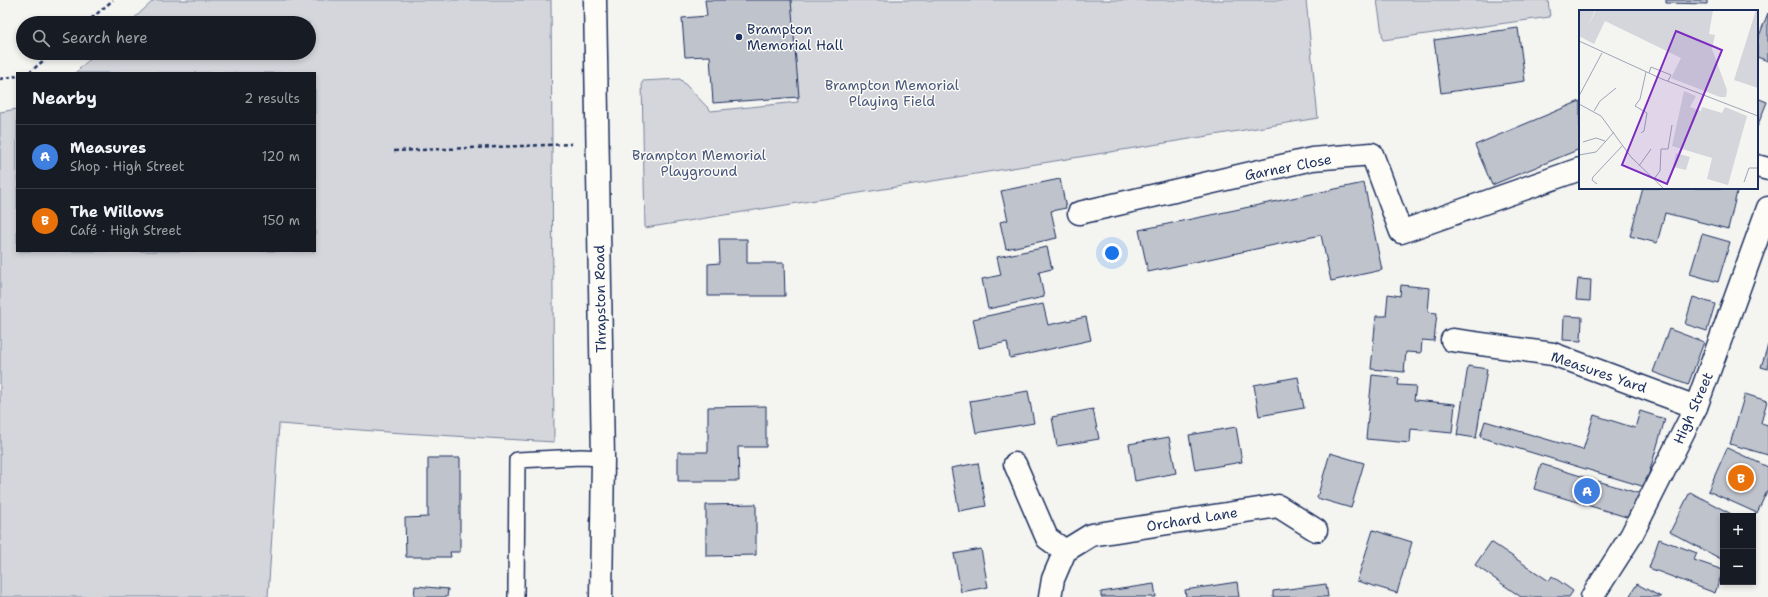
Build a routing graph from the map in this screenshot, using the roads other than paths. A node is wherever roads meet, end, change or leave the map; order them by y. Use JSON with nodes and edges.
{"nodes":[{"id":1,"x":595,"y":0,"type":"edge"},
{"id":2,"x":1758,"y":166,"type":"edge"},
{"id":3,"x":1579,"y":168,"type":"edge"},
{"id":4,"x":1768,"y":169,"type":"edge"},
{"id":5,"x":1768,"y":208,"type":"edge"},
{"id":6,"x":1079,"y":213,"type":"dead end"},
{"id":7,"x":1452,"y":340,"type":"dead end"},
{"id":8,"x":1696,"y":406,"type":"junction"},
{"id":9,"x":603,"y":458,"type":"junction"},
{"id":10,"x":1015,"y":464,"type":"dead end"},
{"id":11,"x":1316,"y":530,"type":"dead end"},
{"id":12,"x":1065,"y":551,"type":"junction"},
{"id":13,"x":516,"y":597,"type":"edge"},
{"id":14,"x":600,"y":597,"type":"edge"},
{"id":15,"x":1050,"y":597,"type":"edge"},
{"id":16,"x":1592,"y":597,"type":"edge"}],
"edges":[{"from":1,"to":9,"type":"street","name":"Thrapston Road"},
{"from":2,"to":4,"type":"street"},
{"from":3,"to":6,"type":"street","name":"Garner Close"},
{"from":5,"to":8,"type":"street","name":"High Street"},
{"from":7,"to":8,"type":"street","name":"Measures Yard"},
{"from":8,"to":16,"type":"street","name":"High Street"},
{"from":9,"to":13,"type":"lane"},
{"from":9,"to":14,"type":"street","name":"Thrapston Road"},
{"from":10,"to":12,"type":"street"},
{"from":11,"to":12,"type":"street","name":"Orchard Lane"},
{"from":12,"to":15,"type":"street"}]}
